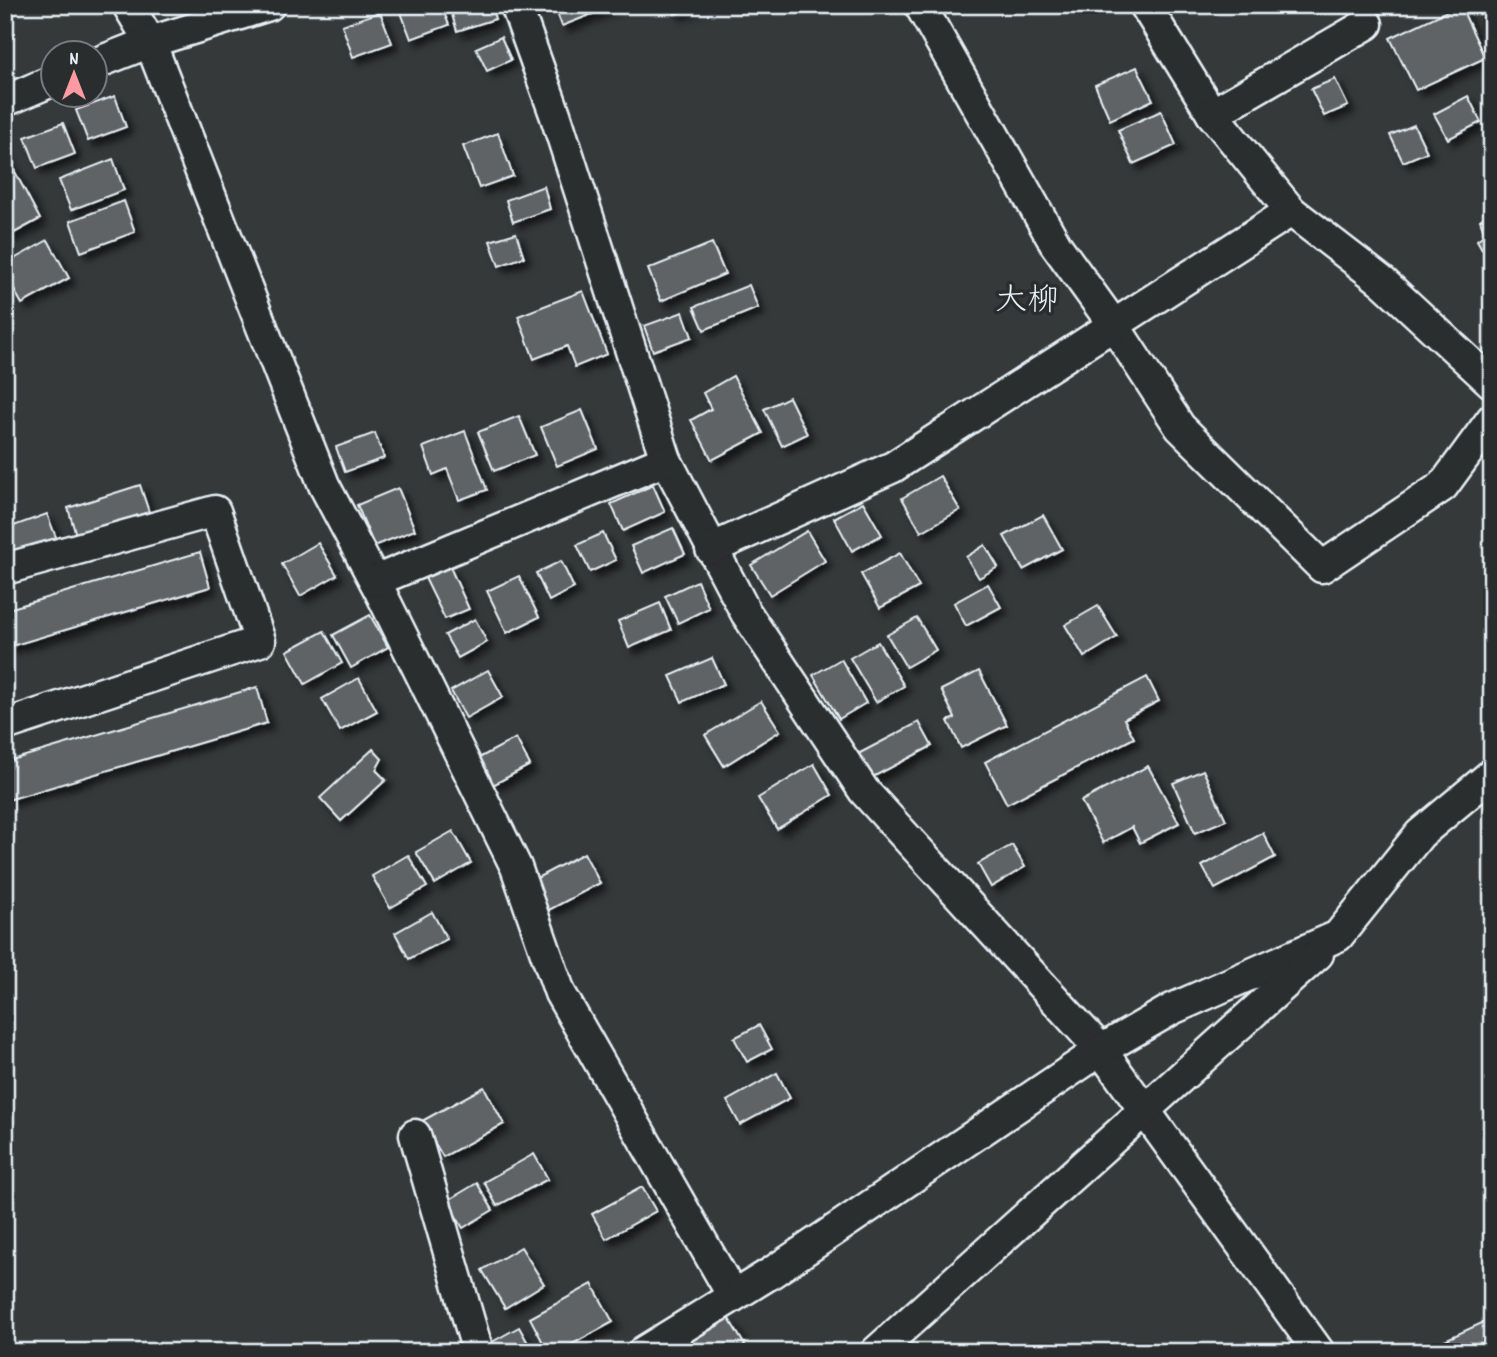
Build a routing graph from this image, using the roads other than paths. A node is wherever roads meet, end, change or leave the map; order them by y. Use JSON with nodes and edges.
{"nodes":[{"id":1,"x":128,"y":5,"type":"edge"},
{"id":2,"x":269,"y":5,"type":"edge"},
{"id":3,"x":516,"y":5,"type":"edge"},
{"id":4,"x":920,"y":5,"type":"edge"},
{"id":5,"x":1145,"y":5,"type":"edge"},
{"id":6,"x":1367,"y":24,"type":"dead end"},
{"id":7,"x":150,"y":42,"type":"junction"},
{"id":8,"x":108,"y":58,"type":"edge"},
{"id":9,"x":38,"y":87,"type":"edge"},
{"id":10,"x":5,"y":101,"type":"edge"},
{"id":11,"x":1212,"y":114,"type":"junction"},
{"id":12,"x":1291,"y":211,"type":"junction"},
{"id":13,"x":1113,"y":324,"type":"junction"},
{"id":14,"x":1492,"y":383,"type":"edge"},
{"id":15,"x":1492,"y":419,"type":"edge"},
{"id":16,"x":666,"y":460,"type":"junction"},
{"id":17,"x":711,"y":548,"type":"junction"},
{"id":18,"x":5,"y":569,"type":"edge"},
{"id":19,"x":375,"y":581,"type":"junction"},
{"id":20,"x":5,"y":726,"type":"edge"},
{"id":21,"x":1492,"y":774,"type":"edge"},
{"id":22,"x":1338,"y":936,"type":"junction"},
{"id":23,"x":1101,"y":1050,"type":"junction"},
{"id":24,"x":1144,"y":1111,"type":"junction"},
{"id":25,"x":415,"y":1135,"type":"dead end"},
{"id":26,"x":733,"y":1296,"type":"junction"},
{"id":27,"x":478,"y":1352,"type":"edge"},
{"id":28,"x":643,"y":1352,"type":"edge"},
{"id":29,"x":876,"y":1352,"type":"edge"},
{"id":30,"x":1319,"y":1352,"type":"edge"}],
"edges":[{"from":1,"to":7,"type":"street"},
{"from":2,"to":7,"type":"street"},
{"from":3,"to":16,"type":"street"},
{"from":4,"to":13,"type":"street"},
{"from":5,"to":11,"type":"street"},
{"from":6,"to":11,"type":"street"},
{"from":7,"to":8,"type":"street"},
{"from":7,"to":19,"type":"street"},
{"from":9,"to":10,"type":"street"},
{"from":11,"to":12,"type":"street"},
{"from":12,"to":13,"type":"street"},
{"from":12,"to":14,"type":"street"},
{"from":13,"to":15,"type":"street"},
{"from":13,"to":17,"type":"street"},
{"from":16,"to":17,"type":"street"},
{"from":16,"to":19,"type":"street"},
{"from":17,"to":23,"type":"street"},
{"from":18,"to":20,"type":"street"},
{"from":19,"to":26,"type":"street"},
{"from":21,"to":22,"type":"street"},
{"from":22,"to":23,"type":"street"},
{"from":22,"to":24,"type":"street"},
{"from":23,"to":24,"type":"street"},
{"from":23,"to":26,"type":"street"},
{"from":24,"to":29,"type":"street"},
{"from":24,"to":30,"type":"street"},
{"from":25,"to":27,"type":"street"},
{"from":26,"to":28,"type":"street"}]}
